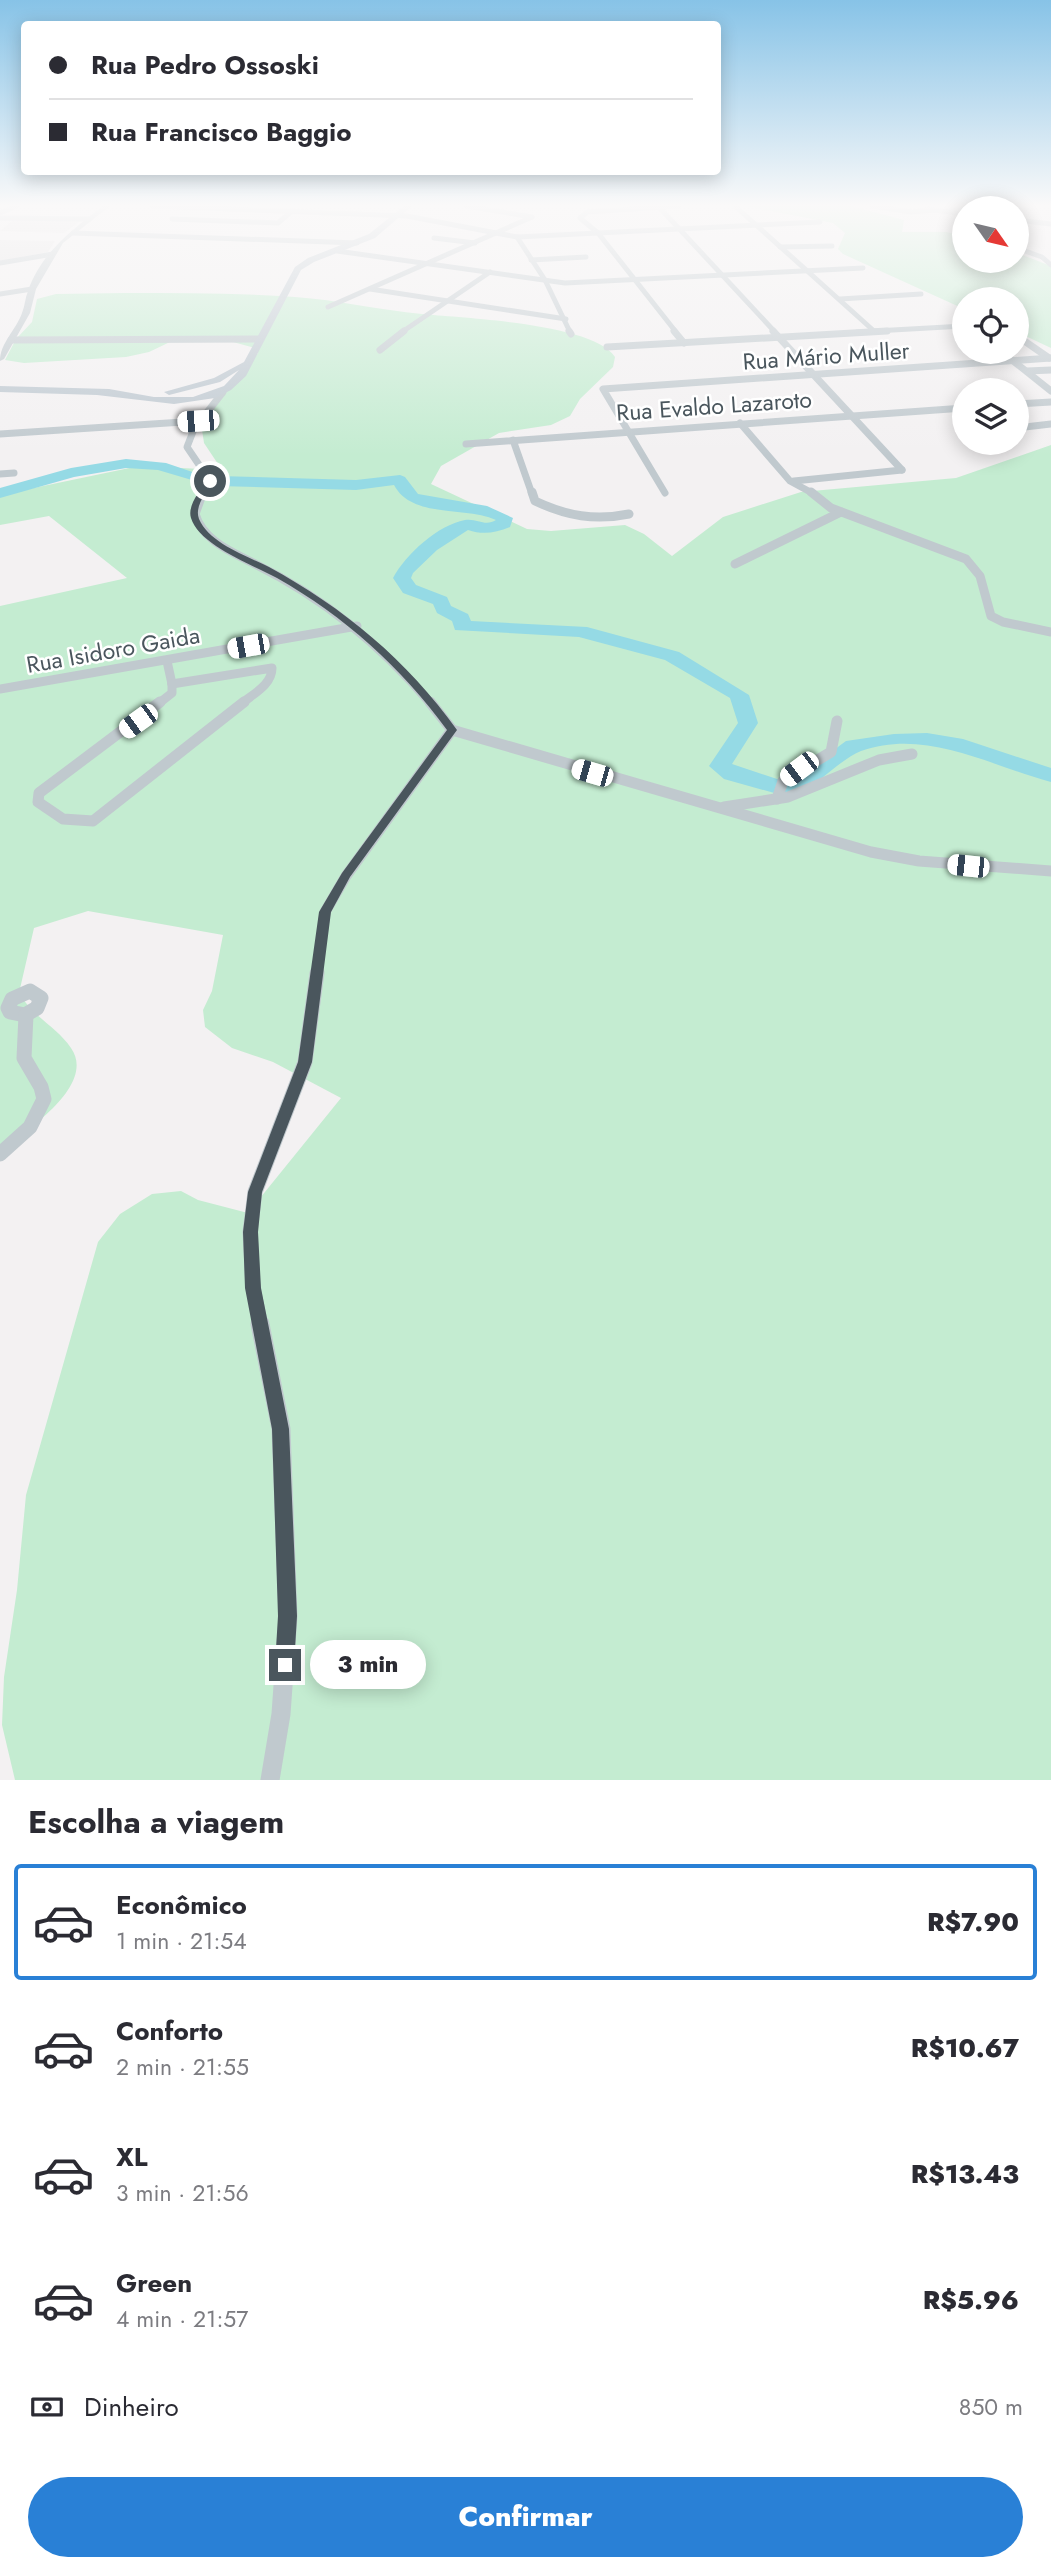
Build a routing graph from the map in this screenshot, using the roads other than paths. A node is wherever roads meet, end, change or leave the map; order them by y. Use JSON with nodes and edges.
{"nodes":[{"id":1,"x":32,"y":289,"type":"joint"},
{"id":2,"x":287,"y":289,"type":"edge"},
{"id":3,"x":370,"y":289,"type":"joint"},
{"id":4,"x":465,"y":289,"type":"edge"},
{"id":5,"x":549,"y":289,"type":"edge"},
{"id":6,"x":641,"y":289,"type":"edge"},
{"id":7,"x":735,"y":289,"type":"edge"},
{"id":8,"x":829,"y":289,"type":"edge"},
{"id":9,"x":0,"y":294,"type":"edge"},
{"id":10,"x":921,"y":294,"type":"dead end"},
{"id":11,"x":840,"y":299,"type":"junction"},
{"id":12,"x":448,"y":301,"type":"junction"},
{"id":13,"x":328,"y":307,"type":"dead end"},
{"id":14,"x":566,"y":319,"type":"junction"},
{"id":15,"x":952,"y":327,"type":"edge"},
{"id":16,"x":874,"y":331,"type":"junction"},
{"id":17,"x":571,"y":334,"type":"dead end"},
{"id":18,"x":778,"y":337,"type":"junction"},
{"id":19,"x":259,"y":339,"type":"junction"},
{"id":20,"x":11,"y":340,"type":"junction"},
{"id":21,"x":684,"y":343,"type":"junction"},
{"id":22,"x":1029,"y":344,"type":"edge"},
{"id":23,"x":607,"y":347,"type":"dead end"},
{"id":24,"x":380,"y":350,"type":"dead end"},
{"id":25,"x":1050,"y":358,"type":"edge"},
{"id":26,"x":0,"y":359,"type":"edge"},
{"id":27,"x":248,"y":360,"type":"junction"},
{"id":28,"x":1029,"y":360,"type":"edge"},
{"id":29,"x":968,"y":364,"type":"edge"},
{"id":30,"x":1018,"y":364,"type":"edge"},
{"id":31,"x":1051,"y":370,"type":"edge"},
{"id":32,"x":1027,"y":371,"type":"junction"},
{"id":33,"x":814,"y":374,"type":"junction"},
{"id":34,"x":195,"y":386,"type":"junction"},
{"id":35,"x":0,"y":389,"type":"edge"},
{"id":36,"x":1051,"y":391,"type":"edge"},
{"id":37,"x":98,"y":392,"type":"junction"},
{"id":38,"x":223,"y":392,"type":"junction"},
{"id":39,"x":198,"y":399,"type":"junction"},
{"id":40,"x":1051,"y":402,"type":"edge"},
{"id":41,"x":1029,"y":403,"type":"edge"},
{"id":42,"x":211,"y":407,"type":"junction"},
{"id":43,"x":952,"y":409,"type":"edge"},
{"id":44,"x":853,"y":416,"type":"junction"},
{"id":45,"x":198,"y":421,"type":"junction"},
{"id":46,"x":740,"y":423,"type":"junction"},
{"id":47,"x":1051,"y":424,"type":"edge"},
{"id":48,"x":1029,"y":426,"type":"edge"},
{"id":49,"x":626,"y":431,"type":"junction"},
{"id":50,"x":0,"y":434,"type":"edge"},
{"id":51,"x":513,"y":440,"type":"junction"},
{"id":52,"x":466,"y":444,"type":"dead end"},
{"id":53,"x":902,"y":471,"type":"joint"},
{"id":54,"x":15,"y":473,"type":"dead end"},
{"id":55,"x":0,"y":474,"type":"edge"},
{"id":56,"x":790,"y":481,"type":"junction"},
{"id":57,"x":665,"y":493,"type":"dead end"},
{"id":58,"x":842,"y":512,"type":"junction"},
{"id":59,"x":629,"y":514,"type":"dead end"},
{"id":60,"x":735,"y":564,"type":"dead end"},
{"id":61,"x":357,"y":626,"type":"junction"},
{"id":62,"x":1051,"y":632,"type":"edge"},
{"id":63,"x":167,"y":661,"type":"junction"},
{"id":64,"x":172,"y":684,"type":"junction"},
{"id":65,"x":0,"y":689,"type":"edge"},
{"id":66,"x":837,"y":721,"type":"dead end"},
{"id":67,"x":452,"y":730,"type":"junction"},
{"id":68,"x":912,"y":754,"type":"dead end"},
{"id":69,"x":778,"y":799,"type":"junction"},
{"id":70,"x":716,"y":808,"type":"junction"},
{"id":71,"x":1051,"y":871,"type":"edge"},
{"id":72,"x":4,"y":1004,"type":"edge"},
{"id":73,"x":26,"y":1014,"type":"junction"},
{"id":74,"x":0,"y":1154,"type":"edge"},
{"id":75,"x":270,"y":1780,"type":"edge"}],
"edges":[{"from":1,"to":9,"type":"street"},
{"from":1,"to":20,"type":"street"},
{"from":2,"to":19,"type":"main road"},
{"from":3,"to":12,"type":"street"},
{"from":3,"to":13,"type":"street"},
{"from":4,"to":12,"type":"street"},
{"from":5,"to":14,"type":"street"},
{"from":6,"to":21,"type":"street"},
{"from":7,"to":18,"type":"street"},
{"from":8,"to":11,"type":"street"},
{"from":10,"to":11,"type":"street"},
{"from":11,"to":16,"type":"street"},
{"from":12,"to":14,"type":"street"},
{"from":12,"to":24,"type":"street"},
{"from":14,"to":17,"type":"street"},
{"from":15,"to":16,"type":"street"},
{"from":16,"to":18,"type":"street"},
{"from":18,"to":21,"type":"street"},
{"from":18,"to":33,"type":"street"},
{"from":19,"to":20,"type":"street"},
{"from":19,"to":27,"type":"main road"},
{"from":20,"to":26,"type":"street"},
{"from":21,"to":23,"type":"street"},
{"from":22,"to":25,"type":"street"},
{"from":25,"to":28,"type":"street","name":"Rua Mário Muller"},
{"from":27,"to":34,"type":"main road"},
{"from":27,"to":38,"type":"main road"},
{"from":29,"to":33,"type":"street","name":"Rua Mário Muller"},
{"from":30,"to":32,"type":"street"},
{"from":31,"to":32,"type":"street"},
{"from":32,"to":36,"type":"street"},
{"from":33,"to":44,"type":"street"},
{"from":33,"to":49,"type":"street","name":"Rua Mário Muller"},
{"from":34,"to":37,"type":"main road"},
{"from":34,"to":38,"type":"main road"},
{"from":34,"to":39,"type":"main road"},
{"from":35,"to":37,"type":"main road"},
{"from":37,"to":39,"type":"main road"},
{"from":38,"to":39,"type":"main road"},
{"from":38,"to":42,"type":"street"},
{"from":39,"to":42,"type":"street"},
{"from":40,"to":41,"type":"street"},
{"from":42,"to":45,"type":"street"},
{"from":43,"to":44,"type":"street","name":"Rua Evaldo Lazaroto"},
{"from":44,"to":46,"type":"street","name":"Rua Evaldo Lazaroto"},
{"from":44,"to":53,"type":"street"},
{"from":45,"to":50,"type":"street"},
{"from":45,"to":61,"type":"street"},
{"from":46,"to":49,"type":"street","name":"Rua Evaldo Lazaroto"},
{"from":46,"to":56,"type":"street"},
{"from":47,"to":48,"type":"street"},
{"from":49,"to":51,"type":"street","name":"Rua Evaldo Lazaroto"},
{"from":49,"to":57,"type":"street"},
{"from":51,"to":52,"type":"street","name":"Rua Evaldo Lazaroto"},
{"from":51,"to":59,"type":"street"},
{"from":53,"to":56,"type":"street"},
{"from":54,"to":55,"type":"street"},
{"from":56,"to":58,"type":"street"},
{"from":58,"to":60,"type":"street"},
{"from":58,"to":62,"type":"street"},
{"from":61,"to":63,"type":"street","name":"Rua Isidoro Gaida"},
{"from":61,"to":67,"type":"street"},
{"from":63,"to":64,"type":"street"},
{"from":63,"to":65,"type":"street","name":"Rua Isidoro Gaida"},
{"from":64,"to":64,"type":"street"},
{"from":66,"to":69,"type":"street"},
{"from":67,"to":70,"type":"street"},
{"from":67,"to":75,"type":"street"},
{"from":68,"to":69,"type":"street"},
{"from":69,"to":70,"type":"street"},
{"from":70,"to":71,"type":"street"},
{"from":72,"to":73,"type":"street"},
{"from":72,"to":73,"type":"street"},
{"from":73,"to":74,"type":"street"}]}
